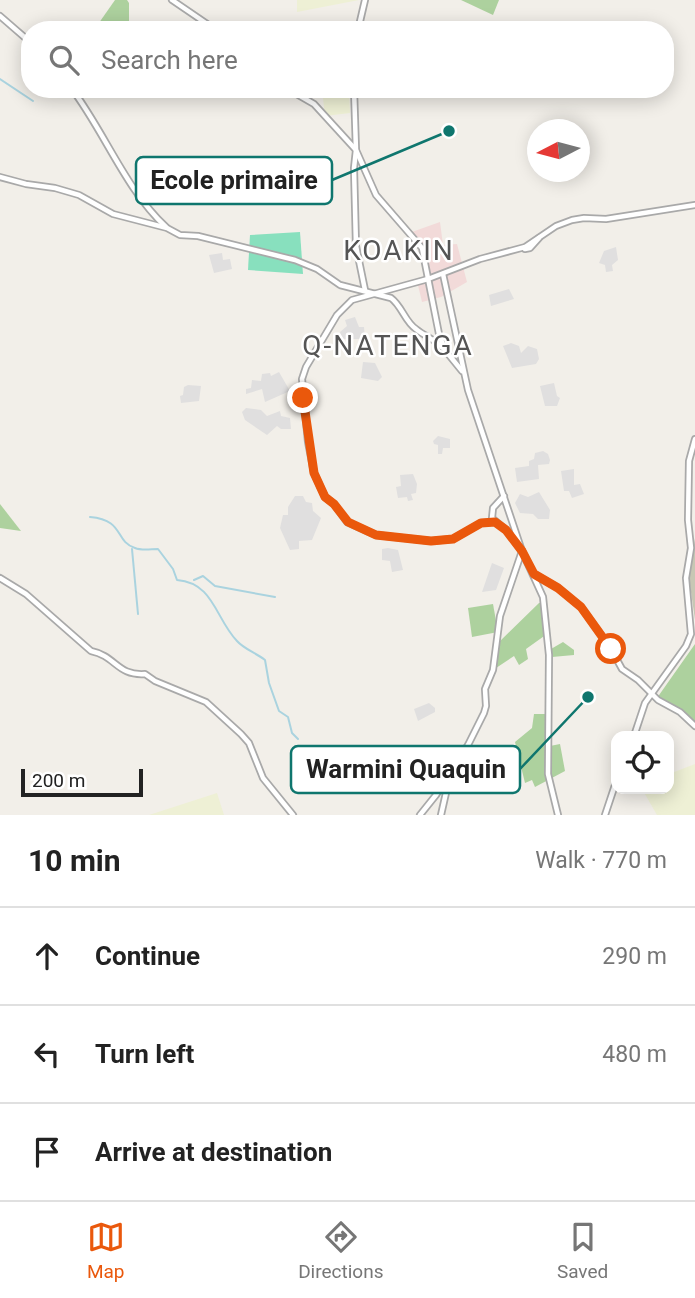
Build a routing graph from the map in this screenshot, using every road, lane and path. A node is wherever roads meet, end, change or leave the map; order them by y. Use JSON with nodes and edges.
{"nodes":[{"id":1,"x":172,"y":0,"type":"edge"},
{"id":2,"x":365,"y":0,"type":"edge"},
{"id":3,"x":0,"y":16,"type":"edge"},
{"id":4,"x":203,"y":21,"type":"edge"},
{"id":5,"x":360,"y":21,"type":"edge"},
{"id":6,"x":21,"y":35,"type":"edge"},
{"id":7,"x":78,"y":98,"type":"edge"},
{"id":8,"x":304,"y":98,"type":"edge"},
{"id":9,"x":354,"y":98,"type":"edge"},
{"id":10,"x":356,"y":150,"type":"junction"},
{"id":11,"x":0,"y":177,"type":"edge"},
{"id":12,"x":695,"y":205,"type":"edge"},
{"id":13,"x":167,"y":228,"type":"junction"},
{"id":14,"x":443,"y":274,"type":"junction"},
{"id":15,"x":428,"y":279,"type":"junction"},
{"id":16,"x":365,"y":290,"type":"junction"},
{"id":17,"x":374,"y":293,"type":"junction"},
{"id":18,"x":445,"y":350,"type":"junction"},
{"id":19,"x":463,"y":371,"type":"junction"},
{"id":20,"x":695,"y":439,"type":"edge"},
{"id":21,"x":504,"y":496,"type":"junction"},
{"id":22,"x":495,"y":522,"type":"junction"},
{"id":23,"x":522,"y":551,"type":"junction"},
{"id":24,"x":534,"y":574,"type":"junction"},
{"id":25,"x":0,"y":578,"type":"edge"},
{"id":26,"x":652,"y":693,"type":"junction"},
{"id":27,"x":695,"y":726,"type":"edge"},
{"id":28,"x":636,"y":731,"type":"edge"},
{"id":29,"x":450,"y":771,"type":"junction"},
{"id":30,"x":612,"y":794,"type":"edge"},
{"id":31,"x":293,"y":815,"type":"edge"},
{"id":32,"x":420,"y":815,"type":"edge"},
{"id":33,"x":441,"y":815,"type":"edge"},
{"id":34,"x":558,"y":815,"type":"edge"},
{"id":35,"x":605,"y":815,"type":"edge"}],
"edges":[{"from":1,"to":4,"type":"street"},
{"from":2,"to":5,"type":"street"},
{"from":3,"to":6,"type":"street"},
{"from":7,"to":13,"type":"street"},
{"from":8,"to":10,"type":"street"},
{"from":9,"to":10,"type":"street"},
{"from":10,"to":15,"type":"street"},
{"from":10,"to":16,"type":"street"},
{"from":11,"to":13,"type":"street"},
{"from":12,"to":14,"type":"street"},
{"from":13,"to":16,"type":"street"},
{"from":14,"to":15,"type":"street"},
{"from":14,"to":19,"type":"street"},
{"from":15,"to":17,"type":"street"},
{"from":15,"to":18,"type":"street"},
{"from":16,"to":17,"type":"street"},
{"from":17,"to":18,"type":"street"},
{"from":17,"to":22,"type":"street"},
{"from":18,"to":19,"type":"street"},
{"from":19,"to":21,"type":"street"},
{"from":20,"to":26,"type":"street"},
{"from":21,"to":22,"type":"street"},
{"from":21,"to":23,"type":"street"},
{"from":22,"to":23,"type":"street"},
{"from":23,"to":24,"type":"street"},
{"from":23,"to":29,"type":"street"},
{"from":24,"to":26,"type":"street"},
{"from":24,"to":34,"type":"street"},
{"from":25,"to":31,"type":"street"},
{"from":26,"to":27,"type":"street"},
{"from":26,"to":28,"type":"street"},
{"from":29,"to":32,"type":"street"},
{"from":29,"to":33,"type":"street"},
{"from":30,"to":35,"type":"street"}]}
